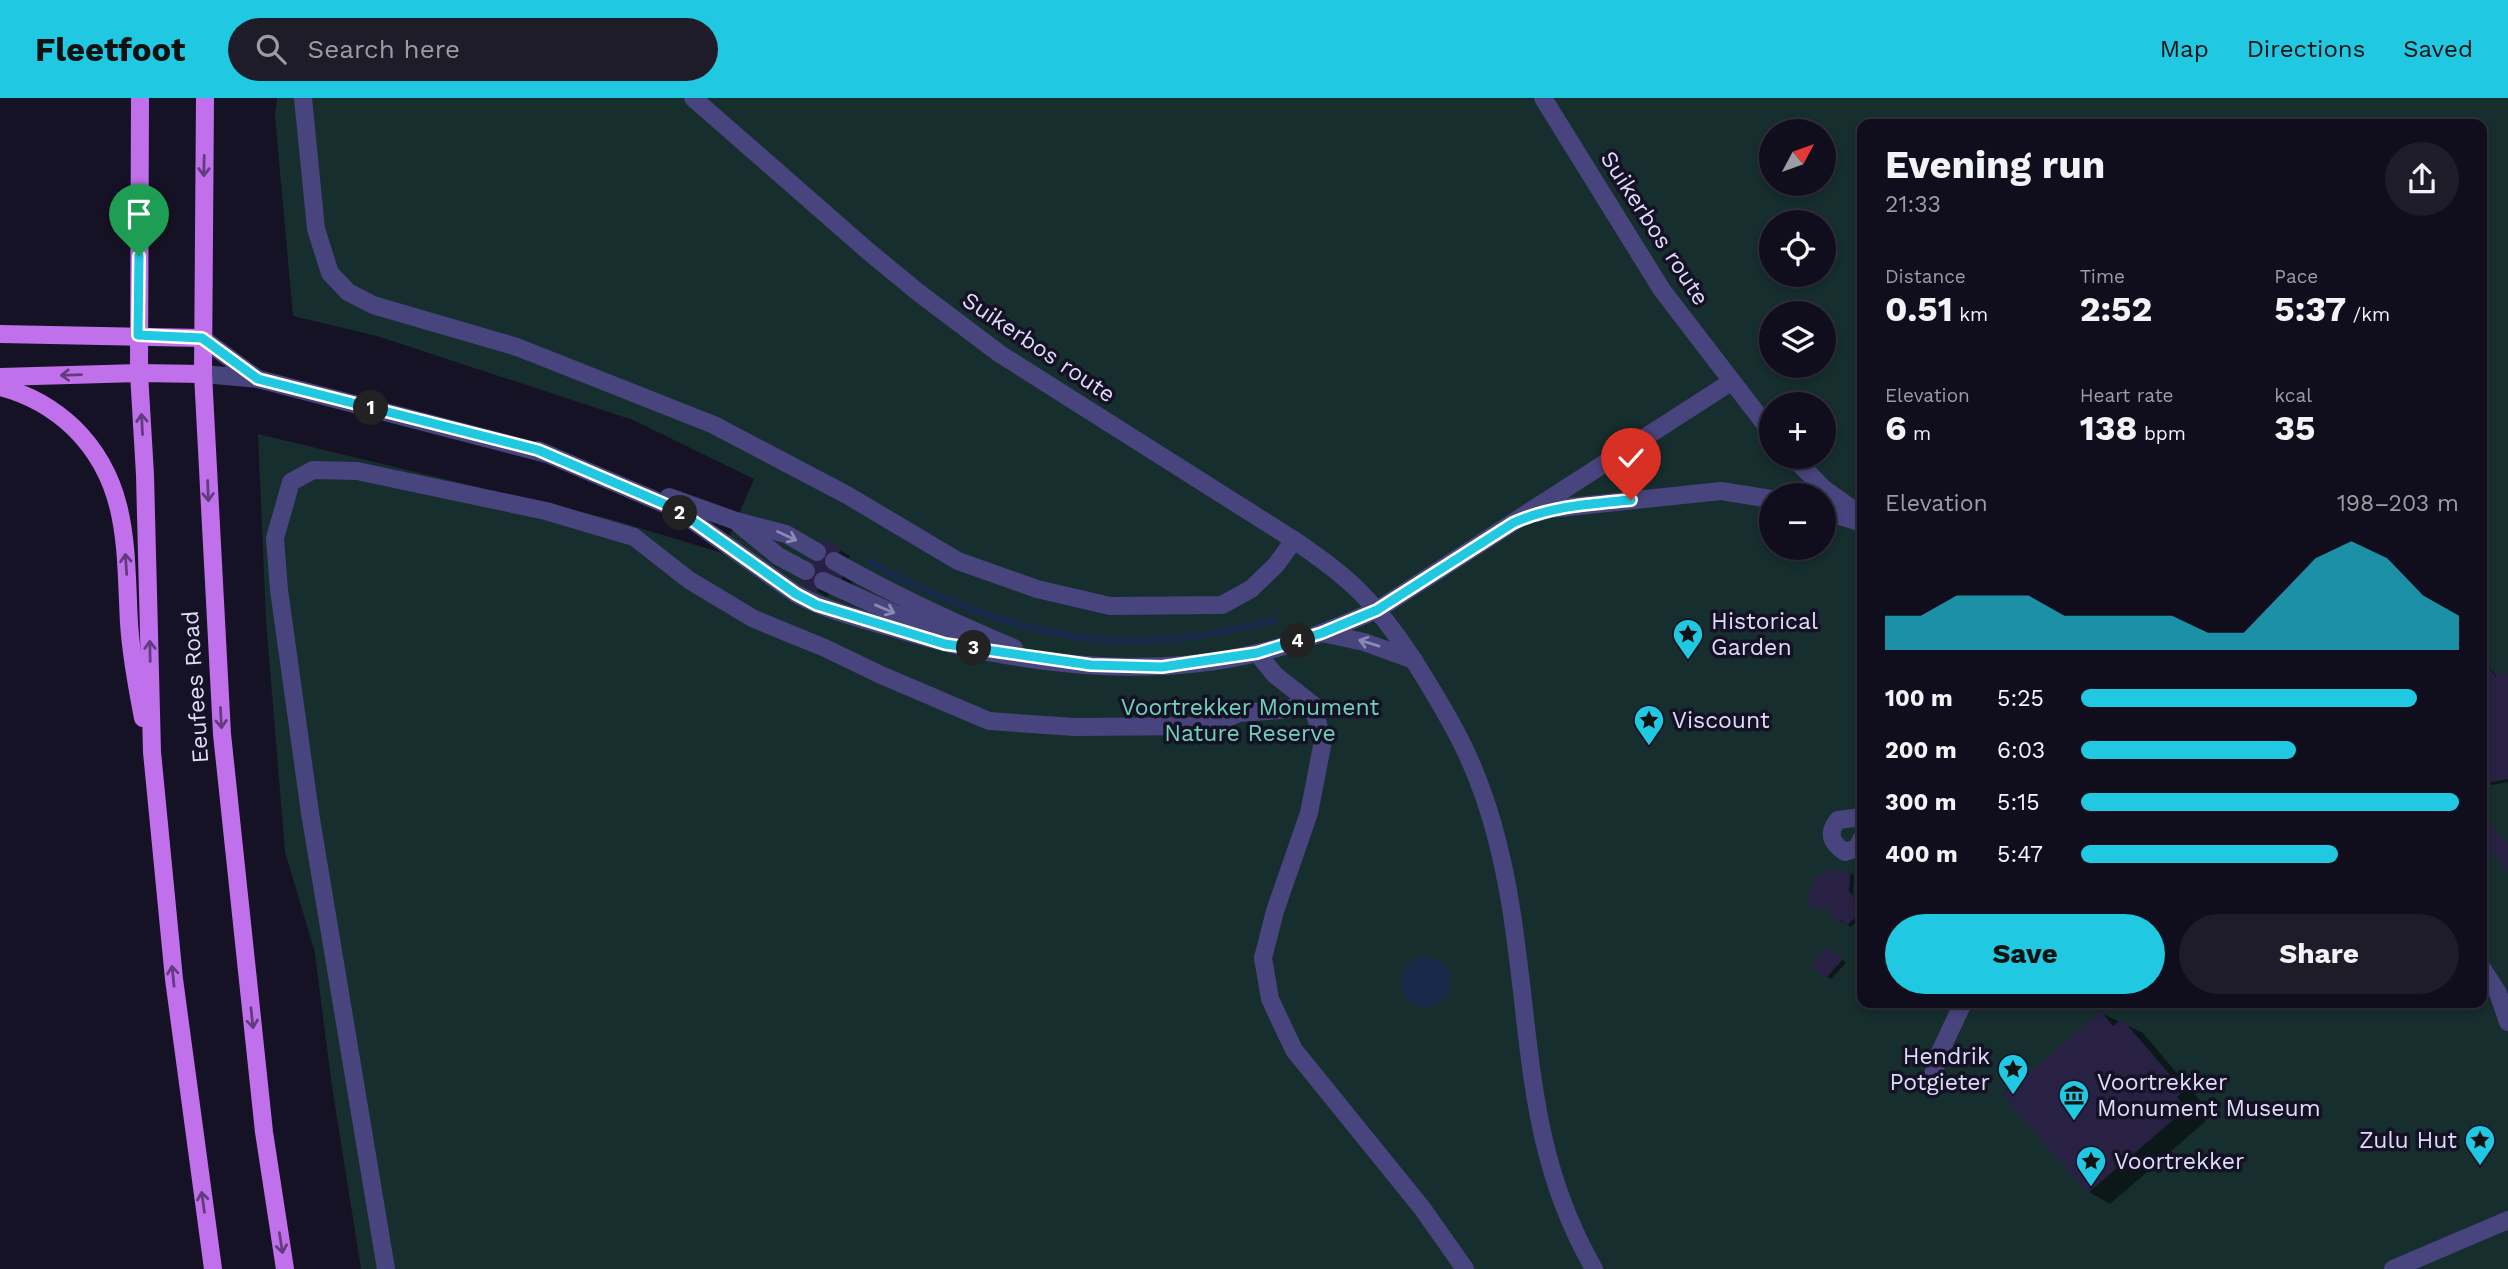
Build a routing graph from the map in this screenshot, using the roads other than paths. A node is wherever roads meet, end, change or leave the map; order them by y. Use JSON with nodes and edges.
{"nodes":[{"id":1,"x":140,"y":98,"type":"edge"},
{"id":2,"x":205,"y":98,"type":"edge"},
{"id":3,"x":303,"y":98,"type":"edge"},
{"id":4,"x":693,"y":98,"type":"edge"},
{"id":5,"x":1543,"y":98,"type":"edge"},
{"id":6,"x":0,"y":334,"type":"edge"},
{"id":7,"x":138,"y":335,"type":"junction"},
{"id":8,"x":202,"y":338,"type":"junction"},
{"id":9,"x":139,"y":373,"type":"junction"},
{"id":10,"x":203,"y":374,"type":"junction"},
{"id":11,"x":0,"y":377,"type":"edge"},
{"id":12,"x":258,"y":379,"type":"junction"},
{"id":13,"x":1731,"y":382,"type":"junction"},
{"id":14,"x":0,"y":387,"type":"edge"},
{"id":15,"x":1759,"y":417,"type":"edge"},
{"id":16,"x":538,"y":450,"type":"junction"},
{"id":17,"x":1804,"y":469,"type":"edge"},
{"id":18,"x":1759,"y":497,"type":"edge"},
{"id":19,"x":1857,"y":512,"type":"edge"},
{"id":20,"x":1836,"y":515,"type":"edge"},
{"id":21,"x":736,"y":522,"type":"junction"},
{"id":22,"x":1857,"y":522,"type":"edge"},
{"id":23,"x":1513,"y":523,"type":"junction"},
{"id":24,"x":1294,"y":540,"type":"junction"},
{"id":25,"x":817,"y":552,"type":"dead end"},
{"id":26,"x":834,"y":561,"type":"dead end"},
{"id":27,"x":806,"y":571,"type":"dead end"},
{"id":28,"x":823,"y":581,"type":"dead end"},
{"id":29,"x":1377,"y":610,"type":"junction"},
{"id":30,"x":1322,"y":633,"type":"junction"},
{"id":31,"x":1257,"y":653,"type":"junction"},
{"id":32,"x":1040,"y":659,"type":"junction"},
{"id":33,"x":1414,"y":660,"type":"junction"},
{"id":34,"x":1312,"y":704,"type":"junction"},
{"id":35,"x":152,"y":752,"type":"junction"},
{"id":36,"x":1857,"y":818,"type":"edge"},
{"id":37,"x":1857,"y":848,"type":"edge"},
{"id":38,"x":2487,"y":976,"type":"edge"},
{"id":39,"x":1961,"y":1008,"type":"edge"},
{"id":40,"x":2508,"y":1022,"type":"edge"},
{"id":41,"x":1932,"y":1078,"type":"dead end"},
{"id":42,"x":2508,"y":1220,"type":"edge"},
{"id":43,"x":213,"y":1269,"type":"edge"},
{"id":44,"x":285,"y":1269,"type":"edge"},
{"id":45,"x":386,"y":1269,"type":"edge"},
{"id":46,"x":1465,"y":1269,"type":"edge"},
{"id":47,"x":1594,"y":1269,"type":"edge"},
{"id":48,"x":2393,"y":1269,"type":"edge"}],
"edges":[{"from":1,"to":7,"type":"main road","name":"Eeufees Road"},
{"from":2,"to":8,"type":"main road","name":"Eeufees Road","one_way":true},
{"from":3,"to":24,"type":"street"},
{"from":4,"to":24,"type":"street","name":"Suikerbos route"},
{"from":5,"to":13,"type":"street","name":"Suikerbos route"},
{"from":6,"to":7,"type":"main road"},
{"from":7,"to":8,"type":"main road"},
{"from":7,"to":9,"type":"main road","name":"Eeufees Road"},
{"from":8,"to":10,"type":"main road","name":"Eeufees Road"},
{"from":8,"to":12,"type":"street"},
{"from":9,"to":10,"type":"main road"},
{"from":9,"to":11,"type":"main road","one_way":true},
{"from":35,"to":9,"type":"main road","name":"Eeufees Road","one_way":true},
{"from":10,"to":12,"type":"street"},
{"from":10,"to":44,"type":"main road","name":"Eeufees Road","one_way":true},
{"from":12,"to":16,"type":"street"},
{"from":13,"to":15,"type":"street","name":"Suikerbos route"},
{"from":13,"to":23,"type":"street"},
{"from":35,"to":14,"type":"main road","one_way":true},
{"from":16,"to":21,"type":"street"},
{"from":16,"to":32,"type":"street"},
{"from":17,"to":19,"type":"street"},
{"from":18,"to":23,"type":"street"},
{"from":20,"to":22,"type":"street"},
{"from":21,"to":25,"type":"street","one_way":true},
{"from":21,"to":27,"type":"street"},
{"from":23,"to":29,"type":"street"},
{"from":24,"to":29,"type":"street","name":"Suikerbos route"},
{"from":26,"to":32,"type":"street"},
{"from":28,"to":32,"type":"street","one_way":true},
{"from":29,"to":30,"type":"street"},
{"from":29,"to":33,"type":"street","name":"Suikerbos route"},
{"from":30,"to":31,"type":"street"},
{"from":33,"to":30,"type":"street","one_way":true},
{"from":31,"to":32,"type":"street"},
{"from":31,"to":34,"type":"street"},
{"from":33,"to":47,"type":"street","name":"Suikerbos route"},
{"from":34,"to":45,"type":"street"},
{"from":34,"to":46,"type":"street"},
{"from":43,"to":35,"type":"main road","name":"Eeufees Road","one_way":true},
{"from":36,"to":37,"type":"street"},
{"from":38,"to":40,"type":"street"},
{"from":39,"to":41,"type":"street"},
{"from":42,"to":48,"type":"street"}]}
